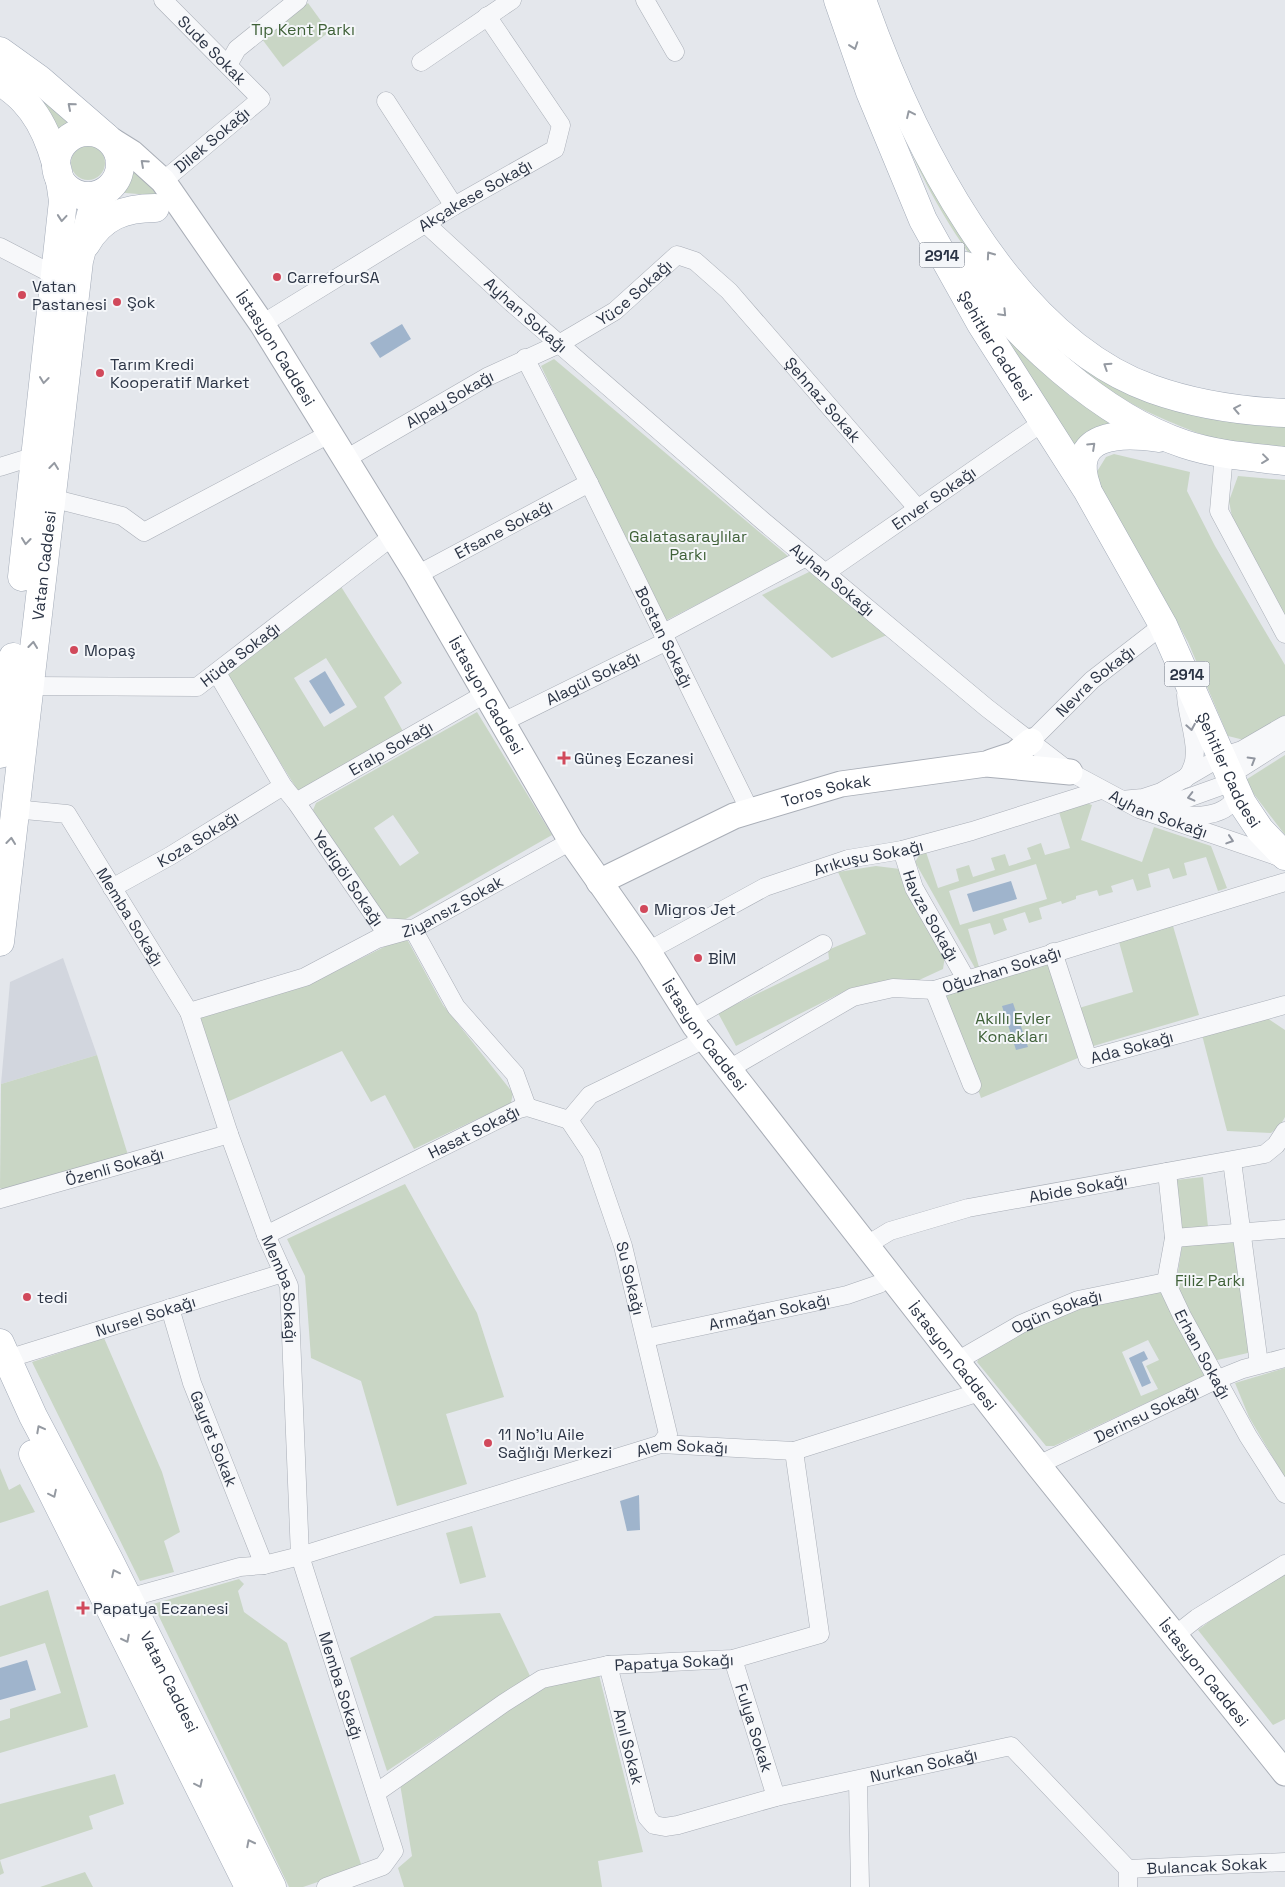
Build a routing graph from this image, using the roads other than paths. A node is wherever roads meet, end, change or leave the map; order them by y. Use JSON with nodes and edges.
{"nodes":[{"id":1,"x":163,"y":0,"type":"edge"},
{"id":2,"x":298,"y":0,"type":"edge"},
{"id":3,"x":512,"y":0,"type":"edge"},
{"id":4,"x":645,"y":0,"type":"edge"},
{"id":5,"x":838,"y":0,"type":"edge"},
{"id":6,"x":862,"y":0,"type":"edge"},
{"id":7,"x":487,"y":16,"type":"junction"},
{"id":8,"x":0,"y":51,"type":"edge"},
{"id":9,"x":675,"y":52,"type":"dead end"},
{"id":10,"x":421,"y":62,"type":"dead end"},
{"id":11,"x":228,"y":65,"type":"junction"},
{"id":12,"x":0,"y":81,"type":"edge"},
{"id":13,"x":870,"y":92,"type":"junction"},
{"id":14,"x":261,"y":99,"type":"joint"},
{"id":15,"x":386,"y":101,"type":"dead end"},
{"id":16,"x":108,"y":138,"type":"junction"},
{"id":17,"x":56,"y":170,"type":"junction"},
{"id":18,"x":163,"y":181,"type":"junction"},
{"id":19,"x":103,"y":193,"type":"junction"},
{"id":20,"x":454,"y":206,"type":"junction"},
{"id":21,"x":155,"y":208,"type":"junction"},
{"id":22,"x":426,"y":224,"type":"junction"},
{"id":23,"x":206,"y":242,"type":"junction"},
{"id":24,"x":0,"y":247,"type":"edge"},
{"id":25,"x":78,"y":261,"type":"junction"},
{"id":26,"x":56,"y":276,"type":"junction"},
{"id":27,"x":729,"y":291,"type":"joint"},
{"id":28,"x":262,"y":324,"type":"junction"},
{"id":29,"x":559,"y":344,"type":"junction"},
{"id":30,"x":525,"y":358,"type":"junction"},
{"id":31,"x":1285,"y":413,"type":"edge"},
{"id":32,"x":1043,"y":422,"type":"junction"},
{"id":33,"x":329,"y":434,"type":"junction"},
{"id":34,"x":1183,"y":443,"type":"junction"},
{"id":35,"x":1224,"y":454,"type":"junction"},
{"id":36,"x":35,"y":456,"type":"junction"},
{"id":37,"x":344,"y":460,"type":"junction"},
{"id":38,"x":1285,"y":461,"type":"edge"},
{"id":39,"x":0,"y":467,"type":"edge"},
{"id":40,"x":589,"y":483,"type":"junction"},
{"id":41,"x":1087,"y":490,"type":"junction"},
{"id":42,"x":51,"y":498,"type":"junction"},
{"id":43,"x":918,"y":509,"type":"junction"},
{"id":44,"x":393,"y":536,"type":"junction"},
{"id":45,"x":806,"y":557,"type":"junction"},
{"id":46,"x":825,"y":573,"type":"junction"},
{"id":47,"x":417,"y":576,"type":"junction"},
{"id":48,"x":1163,"y":625,"type":"junction"},
{"id":49,"x":664,"y":633,"type":"junction"},
{"id":50,"x":1285,"y":634,"type":"edge"},
{"id":51,"x":1181,"y":662,"type":"junction"},
{"id":52,"x":217,"y":674,"type":"junction"},
{"id":53,"x":13,"y":686,"type":"edge"},
{"id":54,"x":485,"y":694,"type":"junction"},
{"id":55,"x":502,"y":722,"type":"junction"},
{"id":56,"x":1285,"y":725,"type":"edge"},
{"id":57,"x":1285,"y":740,"type":"edge"},
{"id":58,"x":1031,"y":741,"type":"junction"},
{"id":59,"x":0,"y":754,"type":"edge"},
{"id":60,"x":1221,"y":757,"type":"junction"},
{"id":61,"x":986,"y":764,"type":"junction"},
{"id":62,"x":1070,"y":772,"type":"junction"},
{"id":63,"x":1184,"y":779,"type":"junction"},
{"id":64,"x":283,"y":786,"type":"junction"},
{"id":65,"x":1101,"y":790,"type":"junction"},
{"id":66,"x":1235,"y":790,"type":"junction"},
{"id":67,"x":1118,"y":799,"type":"junction"},
{"id":68,"x":296,"y":802,"type":"junction"},
{"id":69,"x":14,"y":809,"type":"junction"},
{"id":70,"x":750,"y":810,"type":"junction"},
{"id":71,"x":571,"y":841,"type":"junction"},
{"id":72,"x":902,"y":850,"type":"junction"},
{"id":73,"x":1285,"y":858,"type":"edge"},
{"id":74,"x":599,"y":882,"type":"junction"},
{"id":75,"x":1285,"y":882,"type":"edge"},
{"id":76,"x":112,"y":888,"type":"junction"},
{"id":77,"x":412,"y":928,"type":"junction"},
{"id":78,"x":0,"y":942,"type":"edge"},
{"id":79,"x":823,"y":944,"type":"dead end"},
{"id":80,"x":648,"y":950,"type":"junction"},
{"id":81,"x":1053,"y":952,"type":"junction"},
{"id":82,"x":966,"y":980,"type":"junction"},
{"id":83,"x":934,"y":990,"type":"junction"},
{"id":84,"x":1285,"y":1005,"type":"edge"},
{"id":85,"x":189,"y":1012,"type":"junction"},
{"id":86,"x":696,"y":1027,"type":"junction"},
{"id":87,"x":730,"y":1069,"type":"junction"},
{"id":88,"x":972,"y":1084,"type":"dead end"},
{"id":89,"x":527,"y":1107,"type":"junction"},
{"id":90,"x":568,"y":1120,"type":"junction"},
{"id":91,"x":1285,"y":1131,"type":"edge"},
{"id":92,"x":229,"y":1134,"type":"junction"},
{"id":93,"x":1232,"y":1161,"type":"junction"},
{"id":94,"x":1167,"y":1172,"type":"junction"},
{"id":95,"x":0,"y":1199,"type":"edge"},
{"id":96,"x":1285,"y":1229,"type":"edge"},
{"id":97,"x":1243,"y":1232,"type":"junction"},
{"id":98,"x":266,"y":1235,"type":"junction"},
{"id":99,"x":1174,"y":1238,"type":"junction"},
{"id":100,"x":867,"y":1245,"type":"junction"},
{"id":101,"x":283,"y":1273,"type":"junction"},
{"id":102,"x":890,"y":1276,"type":"junction"},
{"id":103,"x":1166,"y":1282,"type":"junction"},
{"id":104,"x":170,"y":1308,"type":"junction"},
{"id":105,"x":646,"y":1338,"type":"junction"},
{"id":106,"x":4,"y":1351,"type":"edge"},
{"id":107,"x":1285,"y":1358,"type":"edge"},
{"id":108,"x":957,"y":1361,"type":"junction"},
{"id":109,"x":1260,"y":1364,"type":"junction"},
{"id":110,"x":1218,"y":1380,"type":"junction"},
{"id":111,"x":0,"y":1387,"type":"edge"},
{"id":112,"x":980,"y":1392,"type":"junction"},
{"id":113,"x":661,"y":1444,"type":"junction"},
{"id":114,"x":794,"y":1450,"type":"junction"},
{"id":115,"x":1038,"y":1465,"type":"junction"},
{"id":116,"x":1285,"y":1494,"type":"edge"},
{"id":117,"x":300,"y":1556,"type":"junction"},
{"id":118,"x":1285,"y":1564,"type":"edge"},
{"id":119,"x":264,"y":1565,"type":"junction"},
{"id":120,"x":128,"y":1598,"type":"junction"},
{"id":121,"x":1174,"y":1636,"type":"junction"},
{"id":122,"x":733,"y":1658,"type":"junction"},
{"id":123,"x":608,"y":1665,"type":"junction"},
{"id":124,"x":1285,"y":1773,"type":"edge"},
{"id":125,"x":858,"y":1780,"type":"junction"},
{"id":126,"x":376,"y":1793,"type":"junction"},
{"id":127,"x":776,"y":1797,"type":"junction"},
{"id":128,"x":654,"y":1825,"type":"joint"},
{"id":129,"x":1285,"y":1862,"type":"edge"},
{"id":130,"x":1128,"y":1869,"type":"junction"},
{"id":131,"x":249,"y":1887,"type":"edge"},
{"id":132,"x":272,"y":1887,"type":"edge"},
{"id":133,"x":326,"y":1887,"type":"edge"},
{"id":134,"x":860,"y":1887,"type":"edge"},
{"id":135,"x":1128,"y":1887,"type":"edge"}],
"edges":[{"from":1,"to":11,"type":"street","name":"Sude Sokak"},
{"from":2,"to":11,"type":"street"},
{"from":3,"to":7,"type":"street"},
{"from":4,"to":9,"type":"street"},
{"from":5,"to":13,"type":"main road","name":"Şehitler Caddesi","number":"2914","one_way":true},
{"from":31,"to":6,"type":"main road","number":"2914","one_way":true},
{"from":7,"to":10,"type":"street"},
{"from":7,"to":20,"type":"street","name":"Akçakese Sokağı"},
{"from":16,"to":8,"type":"main road","one_way":true},
{"from":11,"to":14,"type":"street","name":"Sude Sokak"},
{"from":12,"to":17,"type":"main road"},
{"from":13,"to":32,"type":"main road","name":"Şehitler Caddesi","number":"2914"},
{"from":13,"to":34,"type":"main road","one_way":true},
{"from":14,"to":18,"type":"street","name":"Dilek Sokağı"},
{"from":15,"to":20,"type":"street"},
{"from":16,"to":17,"type":"main road"},
{"from":18,"to":16,"type":"street","name":"İstasyon Caddesi","one_way":true},
{"from":16,"to":19,"type":"main road"},
{"from":17,"to":19,"type":"main road"},
{"from":17,"to":26,"type":"main road","name":"Vatan Caddesi","one_way":true},
{"from":18,"to":23,"type":"street","name":"İstasyon Caddesi"},
{"from":19,"to":21,"type":"street"},
{"from":19,"to":25,"type":"main road","name":"Vatan Caddesi"},
{"from":20,"to":22,"type":"street","name":"Akçakese Sokağı"},
{"from":21,"to":23,"type":"street"},
{"from":21,"to":25,"type":"main road"},
{"from":22,"to":28,"type":"street","name":"Akçakese Sokağı"},
{"from":22,"to":29,"type":"street","name":"Ayhan Sokağı"},
{"from":23,"to":28,"type":"street","name":"İstasyon Caddesi"},
{"from":24,"to":26,"type":"street"},
{"from":42,"to":25,"type":"main road","name":"Vatan Caddesi","one_way":true},
{"from":26,"to":36,"type":"main road","name":"Vatan Caddesi","one_way":true},
{"from":27,"to":29,"type":"street","name":"Yüce Sokağı"},
{"from":27,"to":43,"type":"street","name":"Şehnaz Sokak"},
{"from":28,"to":33,"type":"street","name":"İstasyon Caddesi"},
{"from":29,"to":30,"type":"street","name":"Alpay Sokağı"},
{"from":29,"to":45,"type":"street","name":"Ayhan Sokağı"},
{"from":30,"to":37,"type":"street","name":"Alpay Sokağı"},
{"from":30,"to":40,"type":"street","name":"Bostan Sokağı"},
{"from":32,"to":41,"type":"main road","name":"Şehitler Caddesi","number":"2914"},
{"from":32,"to":43,"type":"street","name":"Enver Sokağı"},
{"from":33,"to":37,"type":"street","name":"İstasyon Caddesi"},
{"from":33,"to":42,"type":"street"},
{"from":34,"to":35,"type":"main road"},
{"from":41,"to":34,"type":"main road","name":"Şehitler Caddesi","number":"2914","one_way":true},
{"from":35,"to":38,"type":"main road","one_way":true},
{"from":35,"to":50,"type":"street"},
{"from":36,"to":39,"type":"street"},
{"from":36,"to":53,"type":"main road","name":"Vatan Caddesi","one_way":true},
{"from":37,"to":44,"type":"street","name":"İstasyon Caddesi"},
{"from":40,"to":47,"type":"street","name":"Efsane Sokağı"},
{"from":40,"to":49,"type":"street","name":"Bostan Sokağı"},
{"from":41,"to":48,"type":"main road","name":"Şehitler Caddesi","number":"2914"},
{"from":53,"to":42,"type":"main road","name":"Vatan Caddesi","one_way":true},
{"from":43,"to":46,"type":"street","name":"Enver Sokağı"},
{"from":44,"to":47,"type":"street","name":"İstasyon Caddesi"},
{"from":44,"to":52,"type":"street","name":"Hüda Sokağı"},
{"from":45,"to":46,"type":"street","name":"Ayhan Sokağı"},
{"from":45,"to":49,"type":"street","name":"Alagül Sokağı"},
{"from":46,"to":58,"type":"street","name":"Ayhan Sokağı"},
{"from":47,"to":54,"type":"street","name":"İstasyon Caddesi"},
{"from":48,"to":51,"type":"main road","name":"Şehitler Caddesi","number":"2914"},
{"from":48,"to":58,"type":"street","name":"Nevra Sokağı"},
{"from":49,"to":55,"type":"street","name":"Alagül Sokağı"},
{"from":49,"to":70,"type":"street","name":"Bostan Sokağı"},
{"from":51,"to":60,"type":"main road","name":"Şehitler Caddesi","number":"2914"},
{"from":51,"to":63,"type":"street","one_way":true},
{"from":52,"to":53,"type":"street","name":"Hüda Sokağı"},
{"from":52,"to":64,"type":"street","name":"Yedigöl Sokağı"},
{"from":53,"to":59,"type":"main road","name":"Vatan Caddesi"},
{"from":53,"to":69,"type":"main road","name":"Vatan Caddesi"},
{"from":54,"to":55,"type":"street","name":"İstasyon Caddesi"},
{"from":54,"to":68,"type":"street","name":"Eralp Sokağı"},
{"from":55,"to":71,"type":"street","name":"İstasyon Caddesi"},
{"from":56,"to":60,"type":"street"},
{"from":66,"to":57,"type":"street","one_way":true},
{"from":58,"to":61,"type":"street"},
{"from":58,"to":62,"type":"street","name":"Ayhan Sokağı"},
{"from":60,"to":63,"type":"street"},
{"from":60,"to":66,"type":"main road","name":"Şehitler Caddesi","number":"2914"},
{"from":61,"to":62,"type":"street","name":"Toros Sokak"},
{"from":61,"to":70,"type":"street","name":"Toros Sokak"},
{"from":62,"to":65,"type":"street","name":"Ayhan Sokağı"},
{"from":63,"to":67,"type":"street","one_way":true},
{"from":64,"to":68,"type":"street","name":"Yedigöl Sokağı"},
{"from":64,"to":76,"type":"street","name":"Koza Sokağı"},
{"from":65,"to":67,"type":"street","name":"Ayhan Sokağı"},
{"from":65,"to":72,"type":"street","name":"Arıkuşu Sokağı"},
{"from":66,"to":67,"type":"street"},
{"from":66,"to":73,"type":"main road","name":"Şehitler Caddesi","number":"2914"},
{"from":67,"to":73,"type":"street","name":"Ayhan Sokağı","one_way":true},
{"from":68,"to":77,"type":"street","name":"Yedigöl Sokağı"},
{"from":69,"to":76,"type":"street","name":"Memba Sokağı"},
{"from":78,"to":69,"type":"main road","name":"Vatan Caddesi","one_way":true},
{"from":70,"to":74,"type":"street","name":"Toros Sokak"},
{"from":71,"to":74,"type":"street","name":"İstasyon Caddesi"},
{"from":71,"to":77,"type":"street","name":"Ziyansız Sokak"},
{"from":72,"to":80,"type":"street","name":"Arıkuşu Sokağı"},
{"from":72,"to":82,"type":"street","name":"Havza Sokağı"},
{"from":74,"to":80,"type":"street","name":"İstasyon Caddesi"},
{"from":75,"to":81,"type":"street","name":"Oğuzhan Sokağı"},
{"from":76,"to":85,"type":"street","name":"Memba Sokağı"},
{"from":77,"to":85,"type":"street","name":"Ziyansız Sokak"},
{"from":77,"to":89,"type":"street"},
{"from":79,"to":86,"type":"street"},
{"from":80,"to":86,"type":"street","name":"İstasyon Caddesi"},
{"from":81,"to":82,"type":"street","name":"Oğuzhan Sokağı"},
{"from":81,"to":84,"type":"street","name":"Ada Sokağı"},
{"from":82,"to":83,"type":"street","name":"Oğuzhan Sokağı"},
{"from":83,"to":87,"type":"street","name":"Oğuzhan Sokağı"},
{"from":83,"to":88,"type":"street"},
{"from":85,"to":92,"type":"street","name":"Memba Sokağı"},
{"from":86,"to":87,"type":"street","name":"İstasyon Caddesi"},
{"from":86,"to":90,"type":"street"},
{"from":87,"to":100,"type":"street","name":"İstasyon Caddesi"},
{"from":89,"to":90,"type":"street","name":"Hasat Sokağı"},
{"from":89,"to":98,"type":"street","name":"Hasat Sokağı"},
{"from":90,"to":105,"type":"street","name":"Su Sokağı"},
{"from":91,"to":93,"type":"street","name":"Abide Sokağı"},
{"from":92,"to":95,"type":"street","name":"Özenli Sokağı"},
{"from":92,"to":98,"type":"street","name":"Memba Sokağı"},
{"from":93,"to":94,"type":"street","name":"Abide Sokağı"},
{"from":93,"to":97,"type":"street"},
{"from":94,"to":99,"type":"street"},
{"from":94,"to":100,"type":"street","name":"Abide Sokağı"},
{"from":96,"to":97,"type":"street"},
{"from":97,"to":99,"type":"street"},
{"from":97,"to":109,"type":"street"},
{"from":98,"to":101,"type":"street","name":"Memba Sokağı"},
{"from":99,"to":103,"type":"street"},
{"from":100,"to":102,"type":"street","name":"İstasyon Caddesi"},
{"from":101,"to":104,"type":"street","name":"Nursel Sokağı"},
{"from":101,"to":117,"type":"street","name":"Memba Sokağı"},
{"from":102,"to":105,"type":"street","name":"Armağan Sokağı"},
{"from":102,"to":108,"type":"street","name":"İstasyon Caddesi"},
{"from":103,"to":108,"type":"street","name":"Ogün Sokağı"},
{"from":103,"to":110,"type":"street","name":"Erhan Sokağı"},
{"from":104,"to":106,"type":"street","name":"Nursel Sokağı"},
{"from":104,"to":119,"type":"street","name":"Gayret Sokak"},
{"from":105,"to":113,"type":"street","name":"Su Sokağı"},
{"from":120,"to":106,"type":"main road","name":"Vatan Caddesi","one_way":true},
{"from":107,"to":109,"type":"street","name":"Derinsu Sokağı"},
{"from":108,"to":112,"type":"street","name":"İstasyon Caddesi"},
{"from":109,"to":110,"type":"street","name":"Derinsu Sokağı"},
{"from":110,"to":115,"type":"street","name":"Derinsu Sokağı"},
{"from":110,"to":116,"type":"street","name":"Erhan Sokağı"},
{"from":111,"to":131,"type":"main road","name":"Vatan Caddesi","one_way":true},
{"from":112,"to":114,"type":"street","name":"Alem Sokağı"},
{"from":112,"to":115,"type":"street","name":"İstasyon Caddesi"},
{"from":113,"to":114,"type":"street","name":"Alem Sokağı"},
{"from":113,"to":117,"type":"street","name":"Alem Sokağı"},
{"from":114,"to":122,"type":"street","name":"Papatya Sokağı"},
{"from":115,"to":121,"type":"street","name":"İstasyon Caddesi"},
{"from":117,"to":119,"type":"street","name":"Alem Sokağı"},
{"from":117,"to":126,"type":"street","name":"Memba Sokağı"},
{"from":118,"to":121,"type":"street"},
{"from":119,"to":120,"type":"street","name":"Alem Sokağı"},
{"from":132,"to":120,"type":"main road","name":"Vatan Caddesi","one_way":true},
{"from":121,"to":124,"type":"street","name":"İstasyon Caddesi"},
{"from":122,"to":123,"type":"street","name":"Papatya Sokağı"},
{"from":122,"to":127,"type":"street","name":"Fulya Sokak"},
{"from":123,"to":126,"type":"street","name":"Papatya Sokağı"},
{"from":123,"to":128,"type":"street","name":"Anıl Sokak"},
{"from":125,"to":127,"type":"street","name":"Nurkan Sokağı"},
{"from":125,"to":130,"type":"street","name":"Nurkan Sokağı"},
{"from":125,"to":134,"type":"street"},
{"from":126,"to":133,"type":"street","name":"Memba Sokağı"},
{"from":127,"to":128,"type":"street","name":"Nurkan Sokağı"},
{"from":129,"to":130,"type":"street","name":"Bulancak Sokak"},
{"from":130,"to":135,"type":"street"}]}
